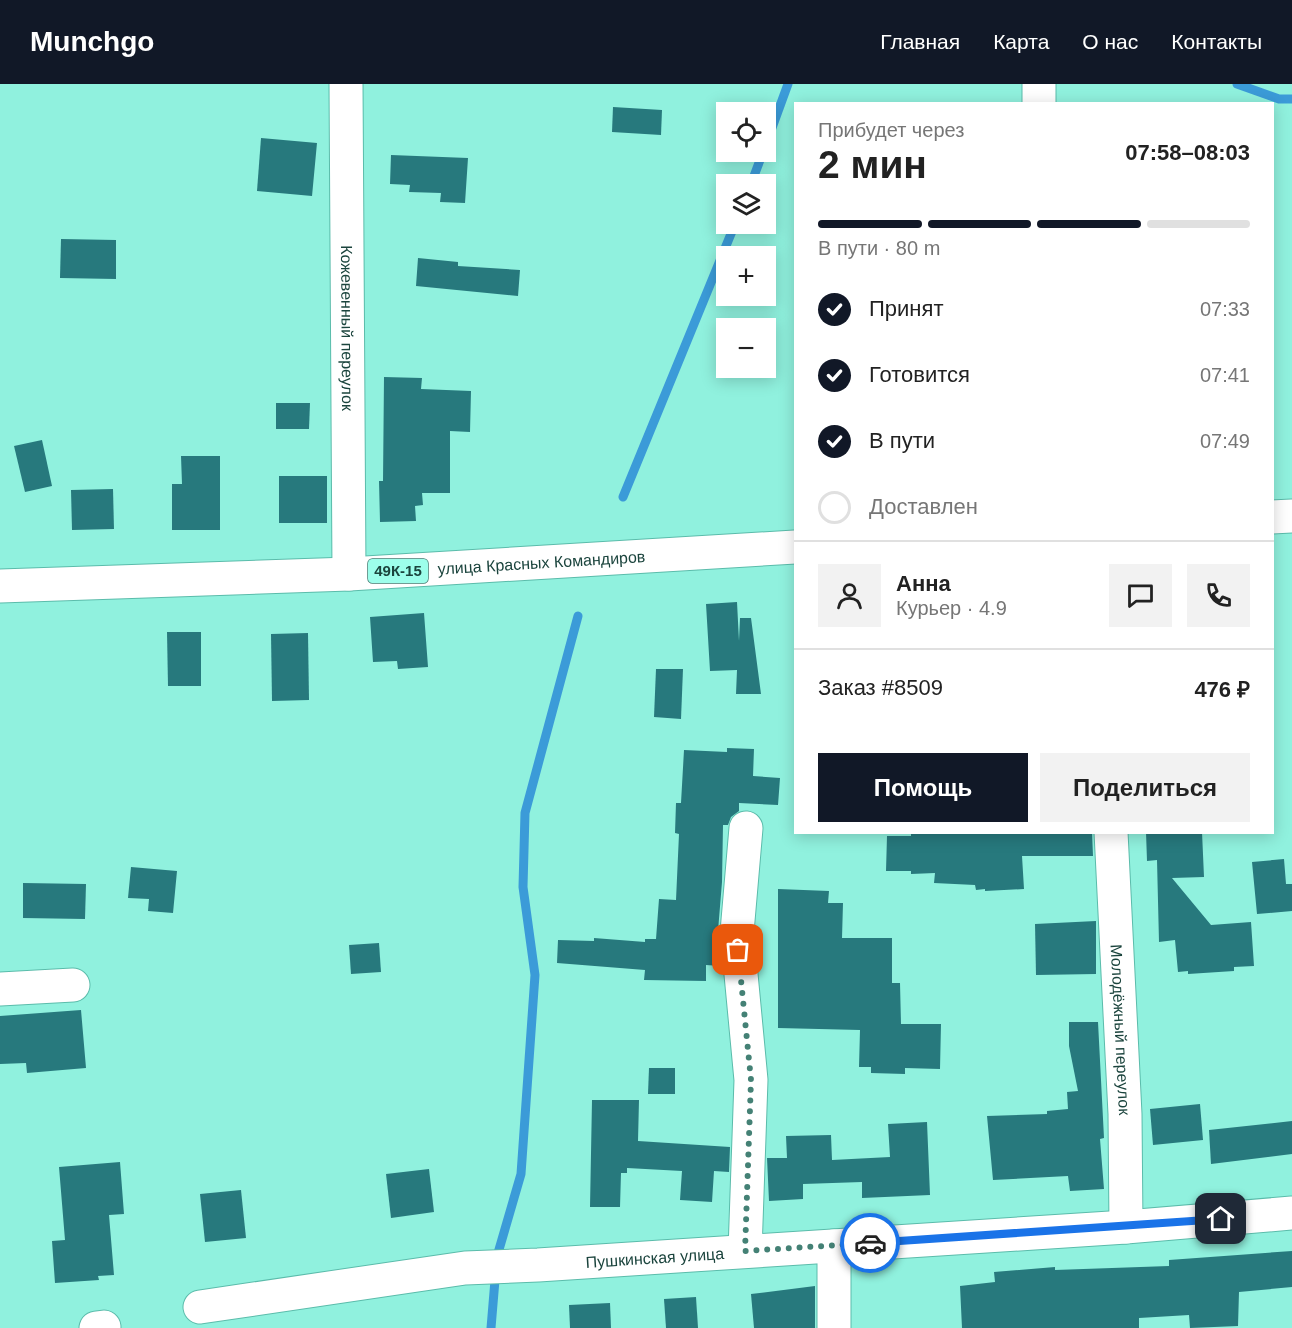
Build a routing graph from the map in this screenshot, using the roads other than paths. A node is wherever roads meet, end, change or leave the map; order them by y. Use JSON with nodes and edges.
{"nodes":[{"id":1,"x":346,"y":84,"type":"edge"},
{"id":2,"x":1039,"y":84,"type":"edge"},
{"id":3,"x":1039,"y":102,"type":"edge"},
{"id":4,"x":1292,"y":516,"type":"edge"},
{"id":5,"x":1274,"y":518,"type":"edge"},
{"id":6,"x":794,"y":547,"type":"edge"},
{"id":7,"x":349,"y":574,"type":"junction"},
{"id":8,"x":0,"y":586,"type":"edge"},
{"id":9,"x":746,"y":828,"type":"dead end"},
{"id":10,"x":1111,"y":834,"type":"edge"},
{"id":11,"x":73,"y":985,"type":"dead end"},
{"id":12,"x":0,"y":989,"type":"edge"},
{"id":13,"x":1292,"y":1213,"type":"edge"},
{"id":14,"x":1126,"y":1227,"type":"junction"},
{"id":15,"x":834,"y":1246,"type":"junction"},
{"id":16,"x":745,"y":1251,"type":"junction"},
{"id":17,"x":200,"y":1307,"type":"dead end"},
{"id":18,"x":104,"y":1327,"type":"edge"},
{"id":19,"x":96,"y":1328,"type":"edge"},
{"id":20,"x":834,"y":1328,"type":"edge"}],
"edges":[{"from":1,"to":7,"type":"street","name":"Кожевенный переулок"},
{"from":2,"to":3,"type":"street"},
{"from":4,"to":5,"type":"street"},
{"from":6,"to":7,"type":"street","name":"улица Красных Командиров","number":"49К-15"},
{"from":7,"to":8,"type":"street","name":"улица Красных Командиров","number":"49К-15"},
{"from":9,"to":16,"type":"street"},
{"from":10,"to":14,"type":"street","name":"Молодёжный переулок"},
{"from":11,"to":12,"type":"street"},
{"from":13,"to":14,"type":"street","name":"Пушкинская улица"},
{"from":14,"to":15,"type":"street","name":"Пушкинская улица"},
{"from":15,"to":16,"type":"street","name":"Пушкинская улица"},
{"from":15,"to":20,"type":"street"},
{"from":16,"to":17,"type":"street","name":"Пушкинская улица"},
{"from":18,"to":19,"type":"street"}]}
